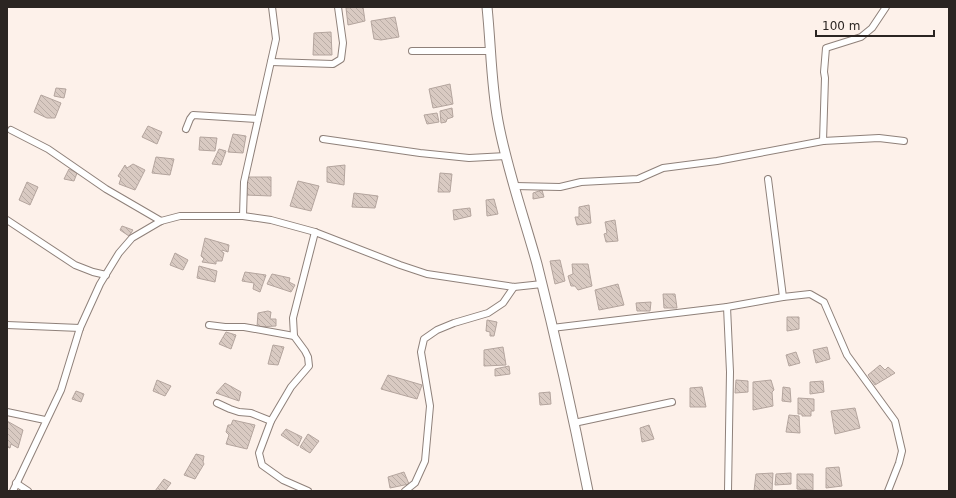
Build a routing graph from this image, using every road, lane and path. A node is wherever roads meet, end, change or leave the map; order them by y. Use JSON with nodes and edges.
{"nodes":[{"id":1,"x":272,"y":7,"type":"edge"},
{"id":2,"x":338,"y":7,"type":"edge"},
{"id":3,"x":487,"y":7,"type":"edge"},
{"id":4,"x":886,"y":7,"type":"edge"},
{"id":5,"x":412,"y":51,"type":"dead end"},
{"id":6,"x":491,"y":51,"type":"junction"},
{"id":7,"x":271,"y":62,"type":"junction"},
{"id":8,"x":258,"y":119,"type":"junction"},
{"id":9,"x":186,"y":129,"type":"dead end"},
{"id":10,"x":11,"y":130,"type":"dead end"},
{"id":11,"x":323,"y":139,"type":"dead end"},
{"id":12,"x":823,"y":141,"type":"junction"},
{"id":13,"x":904,"y":141,"type":"dead end"},
{"id":14,"x":506,"y":156,"type":"junction"},
{"id":15,"x":768,"y":179,"type":"dead end"},
{"id":16,"x":515,"y":186,"type":"junction"},
{"id":17,"x":243,"y":216,"type":"junction"},
{"id":18,"x":7,"y":220,"type":"edge"},
{"id":19,"x":161,"y":221,"type":"junction"},
{"id":20,"x":315,"y":232,"type":"junction"},
{"id":21,"x":106,"y":275,"type":"junction"},
{"id":22,"x":542,"y":284,"type":"junction"},
{"id":23,"x":514,"y":287,"type":"junction"},
{"id":24,"x":783,"y":297,"type":"junction"},
{"id":25,"x":727,"y":307,"type":"junction"},
{"id":26,"x":7,"y":325,"type":"edge"},
{"id":27,"x":209,"y":325,"type":"dead end"},
{"id":28,"x":80,"y":328,"type":"junction"},
{"id":29,"x":552,"y":328,"type":"junction"},
{"id":30,"x":294,"y":336,"type":"junction"},
{"id":31,"x":217,"y":402,"type":"dead end"},
{"id":32,"x":672,"y":402,"type":"dead end"},
{"id":33,"x":7,"y":412,"type":"edge"},
{"id":34,"x":45,"y":420,"type":"junction"},
{"id":35,"x":271,"y":421,"type":"junction"},
{"id":36,"x":574,"y":423,"type":"junction"},
{"id":37,"x":16,"y":483,"type":"junction"},
{"id":38,"x":13,"y":491,"type":"edge"},
{"id":39,"x":28,"y":491,"type":"edge"},
{"id":40,"x":308,"y":491,"type":"edge"},
{"id":41,"x":406,"y":491,"type":"edge"},
{"id":42,"x":588,"y":491,"type":"edge"},
{"id":43,"x":728,"y":491,"type":"edge"},
{"id":44,"x":888,"y":491,"type":"edge"}],
"edges":[{"from":1,"to":7,"type":"street"},
{"from":2,"to":7,"type":"street"},
{"from":3,"to":6,"type":"main road"},
{"from":4,"to":12,"type":"street"},
{"from":5,"to":6,"type":"street"},
{"from":6,"to":14,"type":"main road"},
{"from":7,"to":8,"type":"street"},
{"from":8,"to":9,"type":"street"},
{"from":8,"to":17,"type":"street"},
{"from":10,"to":19,"type":"street"},
{"from":11,"to":14,"type":"street"},
{"from":12,"to":13,"type":"street"},
{"from":12,"to":16,"type":"street"},
{"from":14,"to":16,"type":"main road"},
{"from":15,"to":24,"type":"street"},
{"from":16,"to":22,"type":"main road"},
{"from":17,"to":19,"type":"street"},
{"from":17,"to":20,"type":"street"},
{"from":18,"to":21,"type":"street"},
{"from":19,"to":21,"type":"street"},
{"from":20,"to":23,"type":"street"},
{"from":20,"to":30,"type":"street"},
{"from":21,"to":28,"type":"street"},
{"from":22,"to":23,"type":"street"},
{"from":22,"to":29,"type":"main road"},
{"from":23,"to":41,"type":"street"},
{"from":24,"to":25,"type":"street"},
{"from":24,"to":44,"type":"street"},
{"from":25,"to":29,"type":"street"},
{"from":25,"to":43,"type":"street"},
{"from":26,"to":28,"type":"street"},
{"from":27,"to":30,"type":"street"},
{"from":28,"to":34,"type":"street"},
{"from":29,"to":36,"type":"main road"},
{"from":30,"to":35,"type":"street"},
{"from":31,"to":35,"type":"street"},
{"from":32,"to":36,"type":"street"},
{"from":33,"to":34,"type":"street"},
{"from":34,"to":37,"type":"street"},
{"from":35,"to":40,"type":"street"},
{"from":36,"to":42,"type":"main road"},
{"from":37,"to":38,"type":"street"},
{"from":37,"to":39,"type":"street"}]}
